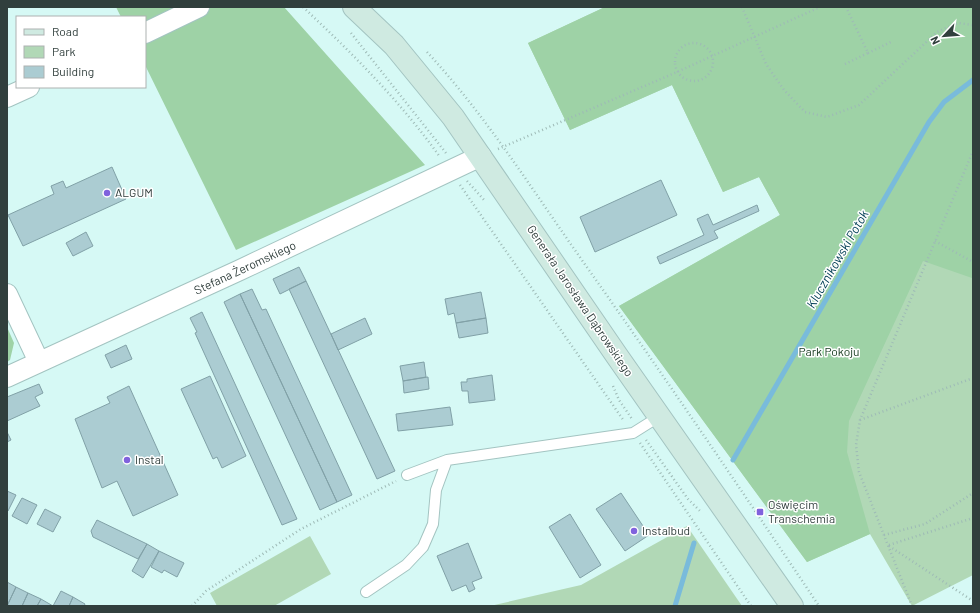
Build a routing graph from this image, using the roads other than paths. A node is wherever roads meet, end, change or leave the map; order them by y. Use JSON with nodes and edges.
{"nodes":[{"id":1,"x":199,"y":7,"type":"edge"},
{"id":2,"x":354,"y":7,"type":"edge"},
{"id":3,"x":146,"y":33,"type":"edge"},
{"id":4,"x":27,"y":88,"type":"edge"},
{"id":5,"x":7,"y":97,"type":"edge"},
{"id":6,"x":481,"y":156,"type":"junction"},
{"id":7,"x":7,"y":294,"type":"edge"},
{"id":8,"x":39,"y":362,"type":"junction"},
{"id":9,"x":7,"y":377,"type":"edge"},
{"id":10,"x":660,"y":416,"type":"junction"},
{"id":11,"x":447,"y":460,"type":"junction"},
{"id":12,"x":407,"y":475,"type":"road end"},
{"id":13,"x":366,"y":592,"type":"dead end"},
{"id":14,"x":792,"y":606,"type":"edge"}],
"edges":[{"from":1,"to":3,"type":"street"},
{"from":2,"to":6,"type":"street","name":"Generała Jarosława Dąbrowskiego"},
{"from":4,"to":5,"type":"street"},
{"from":6,"to":8,"type":"street","name":"Stefana Żeromskiego"},
{"from":6,"to":10,"type":"street","name":"Generała Jarosława Dąbrowskiego"},
{"from":7,"to":8,"type":"street"},
{"from":8,"to":9,"type":"street","name":"Stefana Żeromskiego"},
{"from":10,"to":11,"type":"lane"},
{"from":10,"to":14,"type":"street","name":"Generała Jarosława Dąbrowskiego"},
{"from":11,"to":12,"type":"lane"},
{"from":11,"to":13,"type":"lane"}]}
